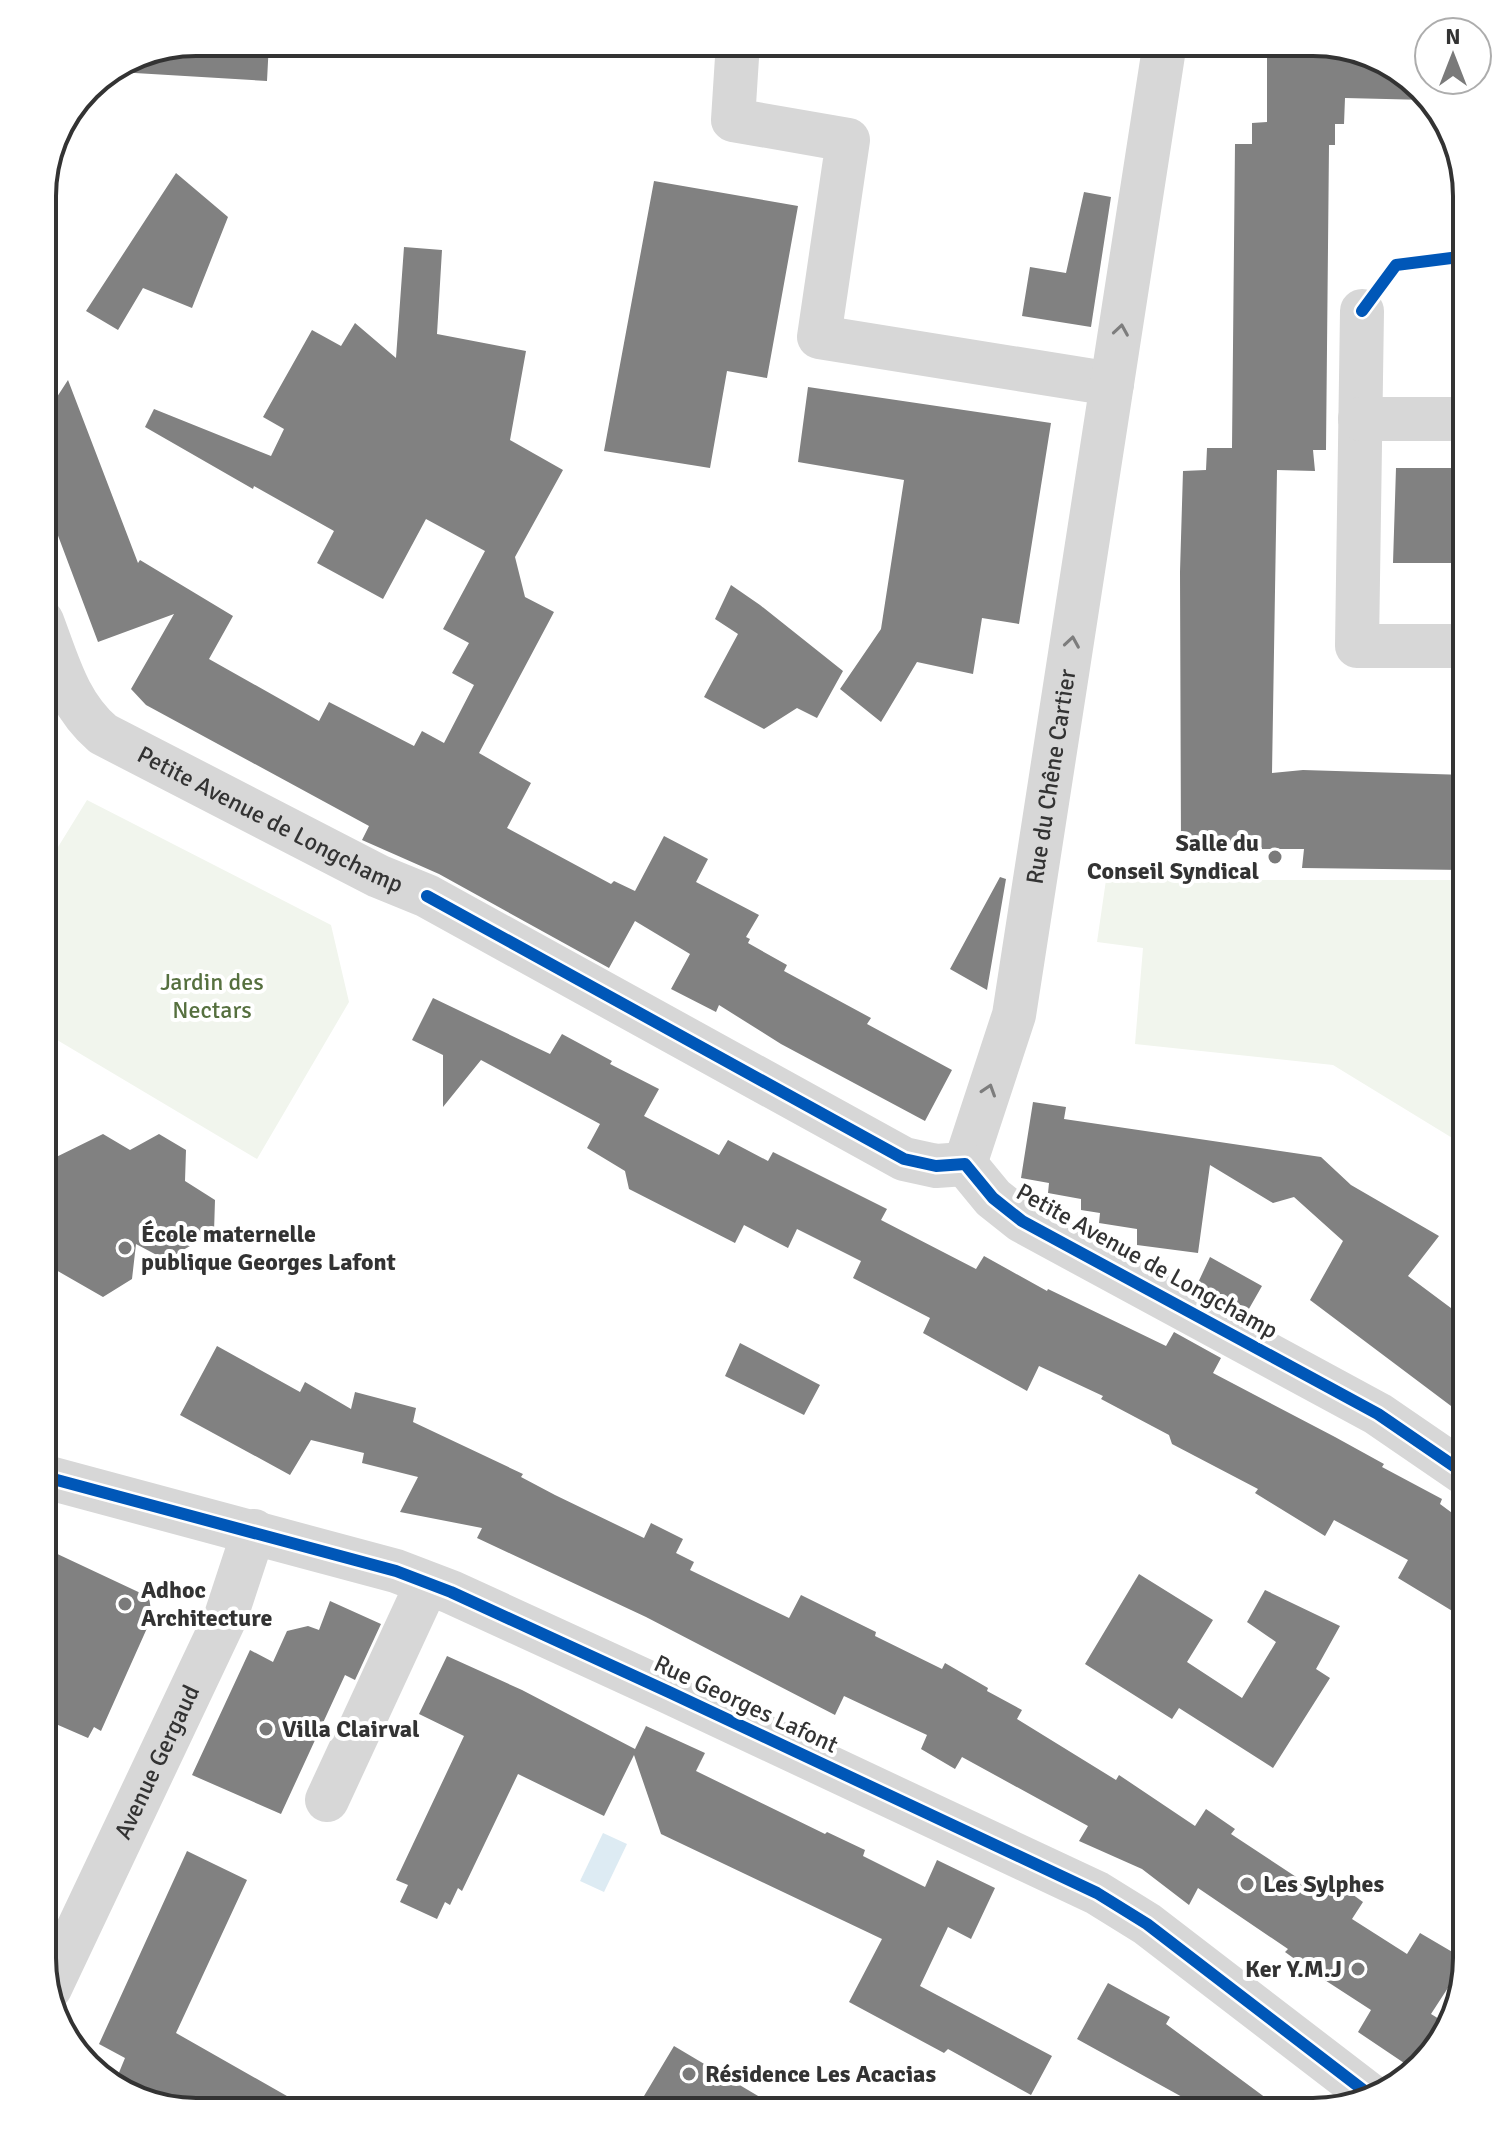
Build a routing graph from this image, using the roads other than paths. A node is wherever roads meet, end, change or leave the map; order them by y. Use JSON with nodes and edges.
{"nodes":[{"id":1,"x":737,"y":56,"type":"edge"},
{"id":2,"x":1163,"y":56,"type":"edge"},
{"id":3,"x":1362,"y":311,"type":"dead end"},
{"id":4,"x":1112,"y":384,"type":"junction"},
{"id":5,"x":1360,"y":419,"type":"junction"},
{"id":6,"x":1453,"y":419,"type":"edge"},
{"id":7,"x":1453,"y":646,"type":"edge"},
{"id":8,"x":56,"y":657,"type":"edge"},
{"id":9,"x":965,"y":1164,"type":"junction"},
{"id":10,"x":1453,"y":1465,"type":"edge"},
{"id":11,"x":56,"y":1480,"type":"edge"},
{"id":12,"x":254,"y":1531,"type":"junction"},
{"id":13,"x":427,"y":1584,"type":"junction"},
{"id":14,"x":327,"y":1800,"type":"dead end"},
{"id":15,"x":57,"y":1974,"type":"edge"},
{"id":16,"x":1362,"y":2089,"type":"edge"}],
"edges":[{"from":1,"to":4,"type":"street"},
{"from":4,"to":2,"type":"street","name":"Rue du Chêne Cartier","one_way":true},
{"from":3,"to":5,"type":"street"},
{"from":9,"to":4,"type":"street","name":"Rue du Chêne Cartier","one_way":true},
{"from":5,"to":6,"type":"street"},
{"from":5,"to":7,"type":"street"},
{"from":8,"to":9,"type":"street","name":"Petite Avenue de Longchamp"},
{"from":9,"to":10,"type":"street","name":"Petite Avenue de Longchamp"},
{"from":11,"to":12,"type":"street","name":"Rue Georges Lafont"},
{"from":12,"to":13,"type":"street","name":"Rue Georges Lafont"},
{"from":12,"to":15,"type":"street","name":"Avenue Gergaud"},
{"from":13,"to":14,"type":"street"},
{"from":13,"to":16,"type":"street","name":"Rue Georges Lafont"}]}
